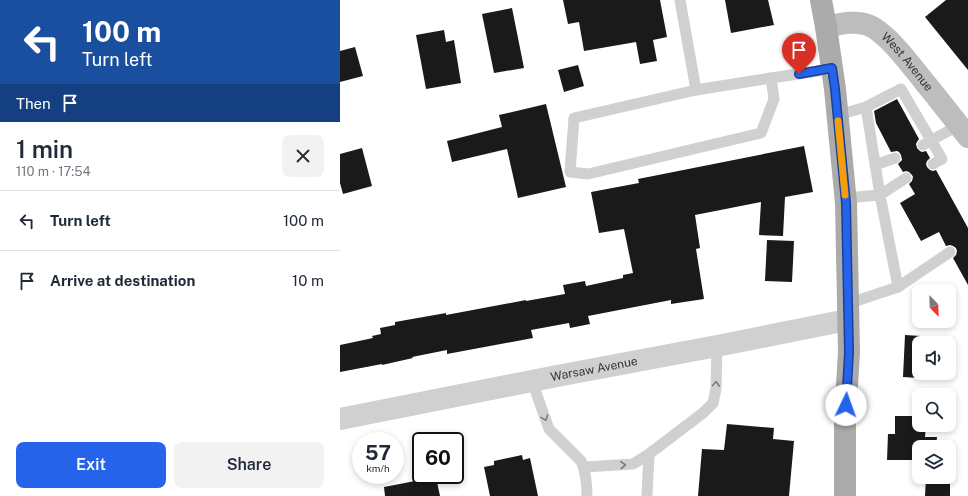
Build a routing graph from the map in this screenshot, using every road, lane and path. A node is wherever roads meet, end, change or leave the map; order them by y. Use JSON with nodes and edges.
{"nodes":[{"id":1,"x":680,"y":0,"type":"edge"},
{"id":2,"x":821,"y":0,"type":"edge"},
{"id":3,"x":826,"y":27,"type":"junction"},
{"id":4,"x":832,"y":68,"type":"junction"},
{"id":5,"x":771,"y":78,"type":"junction"},
{"id":6,"x":696,"y":90,"type":"junction"},
{"id":7,"x":866,"y":106,"type":"junction"},
{"id":8,"x":838,"y":115,"type":"junction"},
{"id":9,"x":963,"y":131,"type":"edge"},
{"id":10,"x":927,"y":143,"type":"junction"},
{"id":11,"x":895,"y":158,"type":"dead end"},
{"id":12,"x":933,"y":164,"type":"dead end"},
{"id":13,"x":875,"y":166,"type":"junction"},
{"id":14,"x":906,"y":178,"type":"dead end"},
{"id":15,"x":880,"y":195,"type":"junction"},
{"id":16,"x":845,"y":198,"type":"junction"},
{"id":17,"x":950,"y":252,"type":"dead end"},
{"id":18,"x":898,"y":287,"type":"junction"},
{"id":19,"x":847,"y":312,"type":"junction"},
{"id":20,"x":717,"y":346,"type":"junction"},
{"id":21,"x":532,"y":381,"type":"junction"},
{"id":22,"x":340,"y":419,"type":"edge"},
{"id":23,"x":649,"y":454,"type":"junction"},
{"id":24,"x":584,"y":467,"type":"junction"},
{"id":25,"x":587,"y":496,"type":"edge"},
{"id":26,"x":647,"y":496,"type":"edge"},
{"id":27,"x":845,"y":496,"type":"edge"}],
"edges":[{"from":1,"to":6,"type":"lane"},
{"from":2,"to":3,"type":"main road"},
{"from":3,"to":4,"type":"main road"},
{"from":3,"to":9,"type":"main road","name":"West Avenue"},
{"from":4,"to":5,"type":"lane"},
{"from":4,"to":8,"type":"main road"},
{"from":5,"to":6,"type":"lane"},
{"from":5,"to":6,"type":"lane"},
{"from":7,"to":8,"type":"lane"},
{"from":7,"to":10,"type":"lane"},
{"from":7,"to":13,"type":"lane"},
{"from":8,"to":16,"type":"main road"},
{"from":9,"to":10,"type":"lane"},
{"from":10,"to":12,"type":"lane"},
{"from":11,"to":13,"type":"lane"},
{"from":13,"to":15,"type":"lane"},
{"from":14,"to":15,"type":"lane"},
{"from":15,"to":16,"type":"lane"},
{"from":15,"to":18,"type":"lane"},
{"from":16,"to":19,"type":"main road"},
{"from":17,"to":18,"type":"lane"},
{"from":18,"to":19,"type":"lane"},
{"from":19,"to":20,"type":"street","name":"Warsaw Avenue"},
{"from":19,"to":27,"type":"main road"},
{"from":20,"to":21,"type":"street","name":"Warsaw Avenue"},
{"from":23,"to":20,"type":"lane","one_way":true},
{"from":21,"to":22,"type":"street","name":"Warsaw Avenue"},
{"from":21,"to":24,"type":"lane","one_way":true},
{"from":24,"to":23,"type":"lane","one_way":true},
{"from":23,"to":26,"type":"lane"},
{"from":24,"to":25,"type":"lane"}]}
